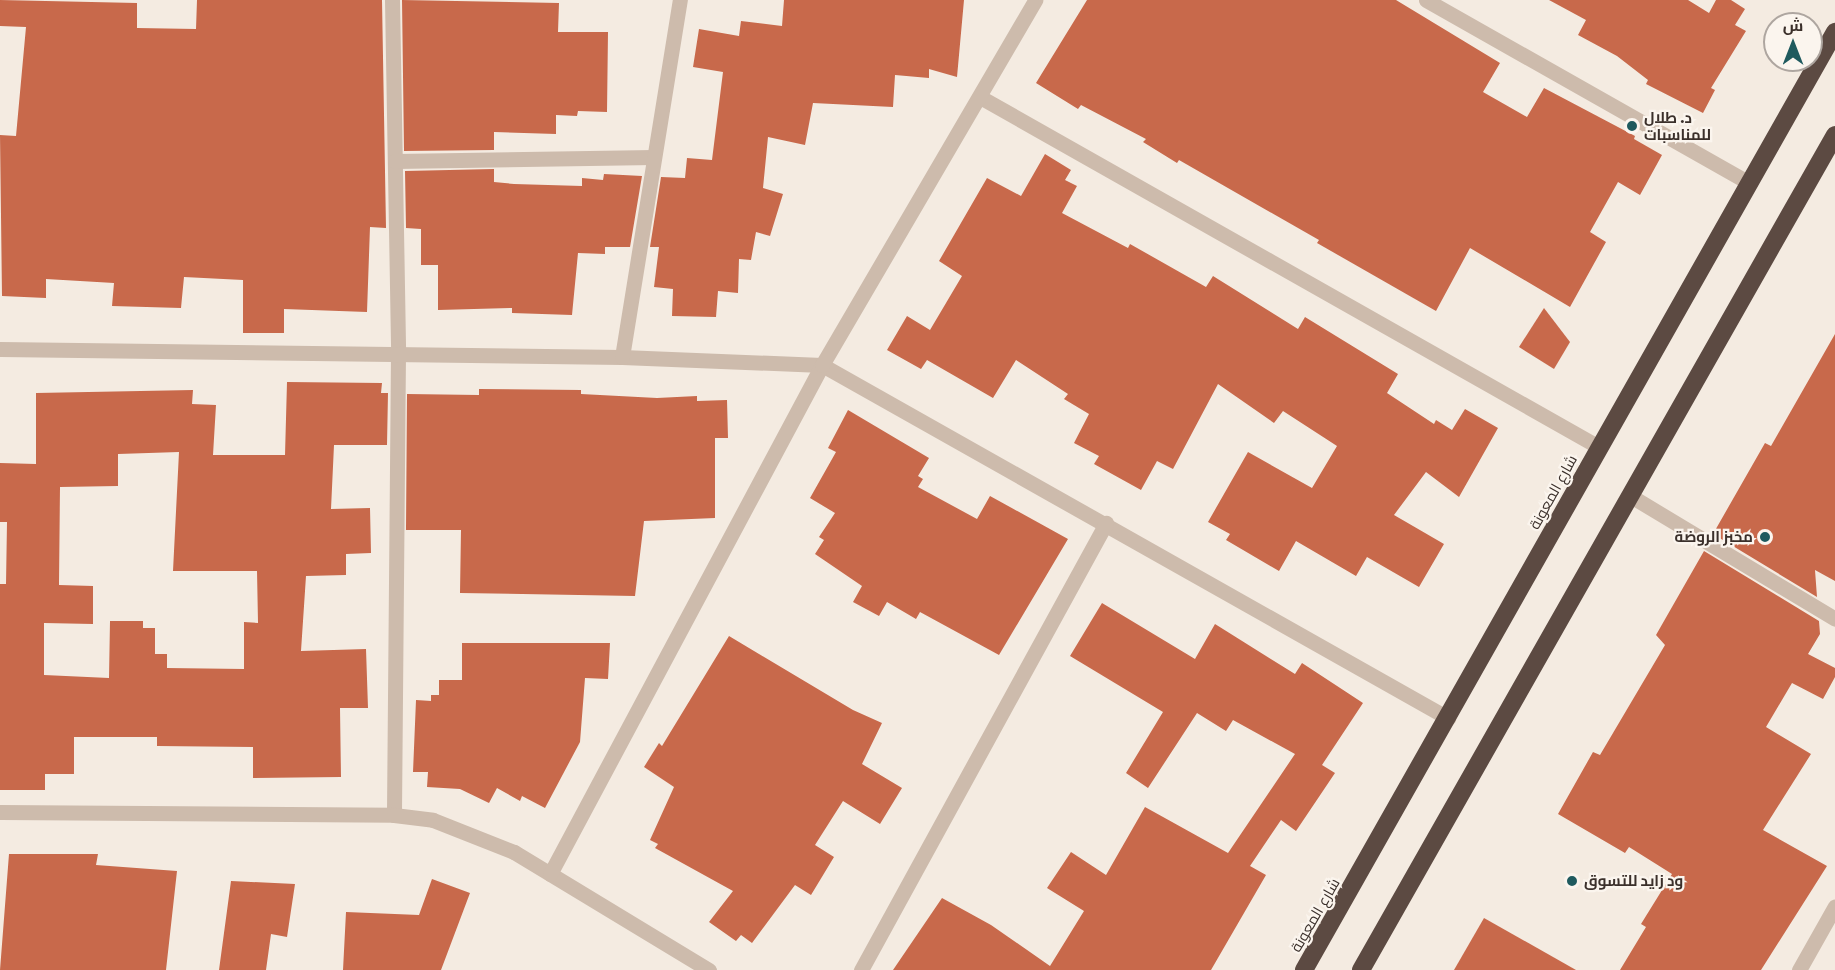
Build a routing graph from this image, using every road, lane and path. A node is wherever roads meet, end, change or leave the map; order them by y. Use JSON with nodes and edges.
{"nodes":[{"id":1,"x":392,"y":0,"type":"edge"},
{"id":2,"x":680,"y":0,"type":"edge"},
{"id":3,"x":1035,"y":0,"type":"edge"},
{"id":4,"x":1426,"y":0,"type":"edge"},
{"id":5,"x":1835,"y":32,"type":"edge"},
{"id":6,"x":980,"y":97,"type":"junction"},
{"id":7,"x":1835,"y":135,"type":"edge"},
{"id":8,"x":654,"y":157,"type":"junction"},
{"id":9,"x":395,"y":161,"type":"junction"},
{"id":10,"x":1750,"y":183,"type":"junction"},
{"id":11,"x":0,"y":349,"type":"edge"},
{"id":12,"x":398,"y":353,"type":"junction"},
{"id":13,"x":622,"y":357,"type":"junction"},
{"id":14,"x":822,"y":365,"type":"junction"},
{"id":15,"x":1599,"y":447,"type":"junction"},
{"id":16,"x":1629,"y":495,"type":"junction"},
{"id":17,"x":1106,"y":523,"type":"junction"},
{"id":18,"x":1835,"y":620,"type":"edge"},
{"id":19,"x":1448,"y":718,"type":"junction"},
{"id":20,"x":0,"y":812,"type":"edge"},
{"id":21,"x":394,"y":815,"type":"junction"},
{"id":22,"x":550,"y":874,"type":"junction"},
{"id":23,"x":1835,"y":906,"type":"edge"},
{"id":24,"x":1830,"y":925,"type":"edge"},
{"id":25,"x":709,"y":970,"type":"edge"},
{"id":26,"x":861,"y":970,"type":"edge"},
{"id":27,"x":1304,"y":970,"type":"edge"},
{"id":28,"x":1362,"y":970,"type":"edge"},
{"id":29,"x":1799,"y":970,"type":"edge"}],
"edges":[{"from":1,"to":9,"type":"street"},
{"from":2,"to":8,"type":"street"},
{"from":3,"to":6,"type":"street"},
{"from":4,"to":10,"type":"street"},
{"from":5,"to":10,"type":"highway","name":"شارع المعونة"},
{"from":6,"to":14,"type":"street"},
{"from":6,"to":15,"type":"street"},
{"from":7,"to":16,"type":"highway"},
{"from":8,"to":9,"type":"street"},
{"from":8,"to":13,"type":"street"},
{"from":9,"to":12,"type":"street"},
{"from":10,"to":15,"type":"highway","name":"شارع المعونة"},
{"from":11,"to":12,"type":"street"},
{"from":12,"to":13,"type":"street"},
{"from":12,"to":21,"type":"street"},
{"from":13,"to":14,"type":"street"},
{"from":14,"to":17,"type":"street"},
{"from":14,"to":22,"type":"street"},
{"from":15,"to":19,"type":"highway","name":"شارع المعونة"},
{"from":16,"to":18,"type":"street"},
{"from":16,"to":28,"type":"highway"},
{"from":17,"to":19,"type":"street"},
{"from":17,"to":26,"type":"street"},
{"from":19,"to":27,"type":"highway","name":"شارع المعونة"},
{"from":20,"to":21,"type":"street"},
{"from":21,"to":22,"type":"street"},
{"from":22,"to":25,"type":"street"},
{"from":23,"to":24,"type":"street"},
{"from":24,"to":29,"type":"street"}]}
